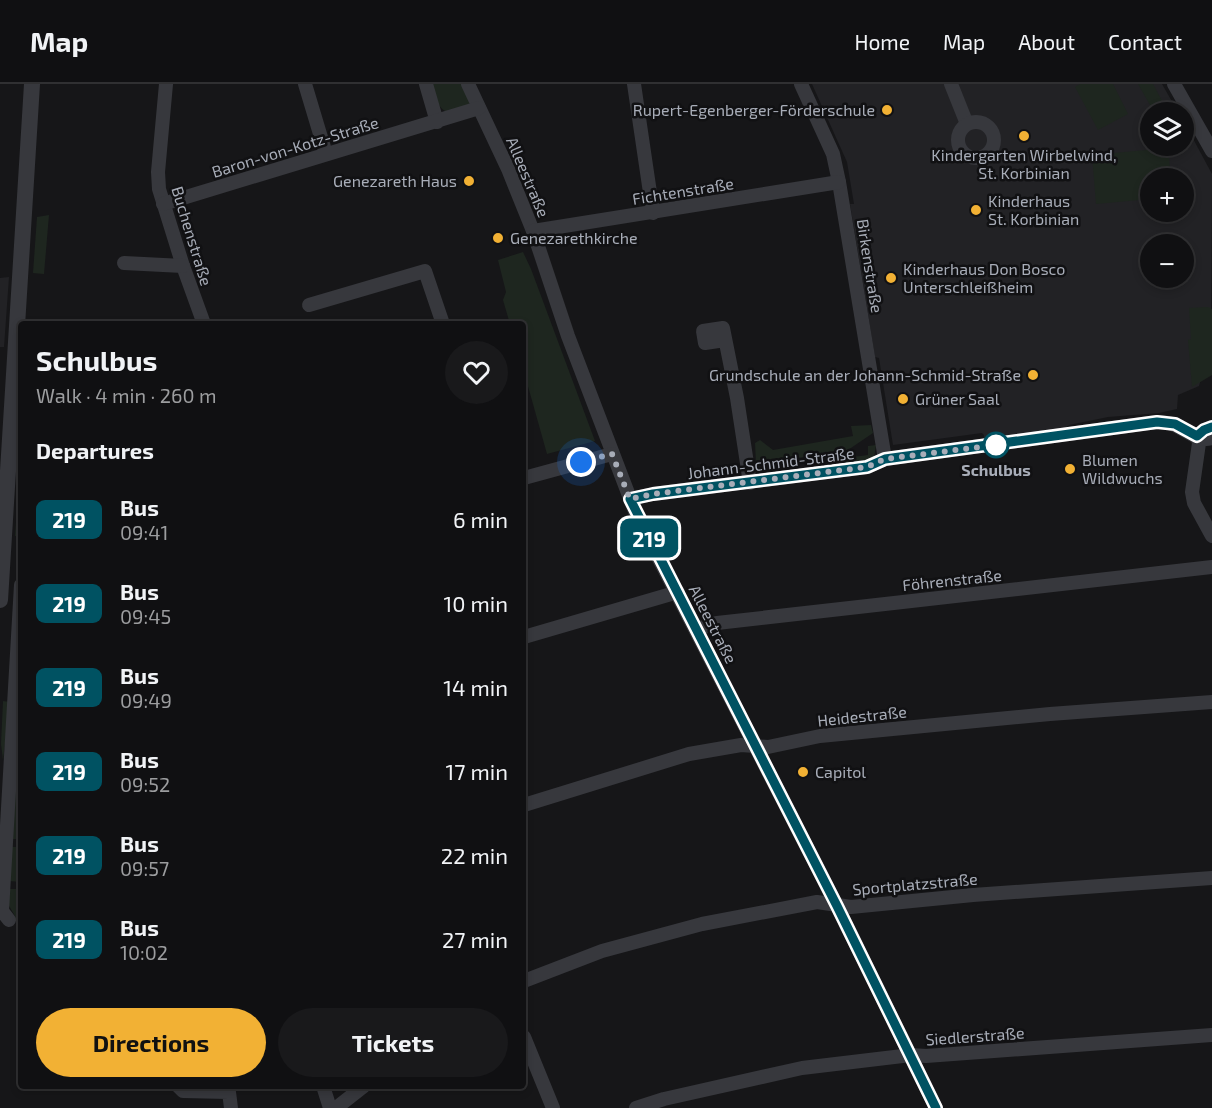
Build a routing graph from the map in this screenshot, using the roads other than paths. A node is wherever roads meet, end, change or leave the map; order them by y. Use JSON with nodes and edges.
{"nodes":[{"id":1,"x":32,"y":84,"type":"edge"},
{"id":2,"x":165,"y":84,"type":"edge"},
{"id":3,"x":305,"y":84,"type":"edge"},
{"id":4,"x":426,"y":84,"type":"edge"},
{"id":5,"x":468,"y":84,"type":"edge"},
{"id":6,"x":634,"y":84,"type":"edge"},
{"id":7,"x":801,"y":84,"type":"edge"},
{"id":8,"x":951,"y":84,"type":"edge"},
{"id":9,"x":1174,"y":84,"type":"edge"},
{"id":10,"x":479,"y":108,"type":"junction"},
{"id":11,"x":437,"y":122,"type":"junction"},
{"id":12,"x":967,"y":124,"type":"dead end"},
{"id":13,"x":1212,"y":151,"type":"edge"},
{"id":14,"x":326,"y":154,"type":"junction"},
{"id":15,"x":839,"y":182,"type":"junction"},
{"id":16,"x":163,"y":204,"type":"junction"},
{"id":17,"x":653,"y":213,"type":"junction"},
{"id":18,"x":533,"y":231,"type":"junction"},
{"id":19,"x":124,"y":263,"type":"dead end"},
{"id":20,"x":183,"y":266,"type":"junction"},
{"id":21,"x":309,"y":305,"type":"dead end"},
{"id":22,"x":203,"y":321,"type":"edge"},
{"id":23,"x":442,"y":321,"type":"edge"},
{"id":24,"x":725,"y":340,"type":"dead end"},
{"id":25,"x":1212,"y":427,"type":"edge"},
{"id":26,"x":1197,"y":436,"type":"junction"},
{"id":27,"x":1212,"y":438,"type":"edge"},
{"id":28,"x":612,"y":454,"type":"junction"},
{"id":29,"x":885,"y":459,"type":"junction"},
{"id":30,"x":526,"y":477,"type":"edge"},
{"id":31,"x":750,"y":483,"type":"junction"},
{"id":32,"x":630,"y":499,"type":"junction"},
{"id":33,"x":1212,"y":536,"type":"edge"},
{"id":34,"x":1212,"y":567,"type":"edge"},
{"id":35,"x":678,"y":592,"type":"junction"},
{"id":36,"x":0,"y":600,"type":"edge"},
{"id":37,"x":697,"y":629,"type":"junction"},
{"id":38,"x":18,"y":636,"type":"edge"},
{"id":39,"x":526,"y":636,"type":"edge"},
{"id":40,"x":1212,"y":702,"type":"edge"},
{"id":41,"x":757,"y":746,"type":"junction"},
{"id":42,"x":526,"y":804,"type":"edge"},
{"id":43,"x":1212,"y":878,"type":"edge"},
{"id":44,"x":837,"y":906,"type":"junction"},
{"id":45,"x":9,"y":920,"type":"dead end"},
{"id":46,"x":526,"y":980,"type":"edge"},
{"id":47,"x":1212,"y":1035,"type":"edge"},
{"id":48,"x":526,"y":1042,"type":"edge"},
{"id":49,"x":911,"y":1055,"type":"junction"},
{"id":50,"x":181,"y":1089,"type":"edge"},
{"id":51,"x":324,"y":1089,"type":"edge"},
{"id":52,"x":360,"y":1089,"type":"edge"},
{"id":53,"x":231,"y":1108,"type":"edge"},
{"id":54,"x":330,"y":1108,"type":"edge"},
{"id":55,"x":336,"y":1108,"type":"edge"},
{"id":56,"x":553,"y":1108,"type":"edge"},
{"id":57,"x":636,"y":1108,"type":"edge"},
{"id":58,"x":936,"y":1108,"type":"edge"}],
"edges":[{"from":1,"to":36,"type":"street"},
{"from":2,"to":16,"type":"street","name":"Buchenstraße"},
{"from":3,"to":14,"type":"street"},
{"from":4,"to":11,"type":"street"},
{"from":5,"to":10,"type":"street","name":"Alleestraße"},
{"from":6,"to":17,"type":"street"},
{"from":7,"to":15,"type":"street","name":"Birkenstraße"},
{"from":8,"to":12,"type":"street"},
{"from":9,"to":13,"type":"street"},
{"from":10,"to":11,"type":"street"},
{"from":10,"to":18,"type":"street","name":"Alleestraße"},
{"from":11,"to":14,"type":"street","name":"Baron-von-Kotz-Straße"},
{"from":14,"to":16,"type":"street","name":"Baron-von-Kotz-Straße"},
{"from":15,"to":17,"type":"street","name":"Fichtenstraße"},
{"from":15,"to":29,"type":"street","name":"Birkenstraße"},
{"from":16,"to":20,"type":"street","name":"Buchenstraße"},
{"from":17,"to":18,"type":"street","name":"Fichtenstraße"},
{"from":18,"to":28,"type":"street","name":"Alleestraße"},
{"from":19,"to":20,"type":"street"},
{"from":20,"to":22,"type":"street","name":"Buchenstraße"},
{"from":21,"to":23,"type":"street"},
{"from":24,"to":31,"type":"street"},
{"from":25,"to":26,"type":"street"},
{"from":26,"to":27,"type":"street","name":"Johann-Schmid-Straße"},
{"from":26,"to":29,"type":"street","name":"Johann-Schmid-Straße"},
{"from":26,"to":33,"type":"street"},
{"from":28,"to":30,"type":"street"},
{"from":28,"to":32,"type":"street","name":"Alleestraße"},
{"from":29,"to":31,"type":"street","name":"Johann-Schmid-Straße"},
{"from":31,"to":32,"type":"street","name":"Johann-Schmid-Straße"},
{"from":32,"to":35,"type":"street","name":"Alleestraße"},
{"from":34,"to":37,"type":"street","name":"Föhrenstraße"},
{"from":35,"to":37,"type":"street","name":"Alleestraße"},
{"from":35,"to":39,"type":"street"},
{"from":37,"to":41,"type":"street","name":"Alleestraße"},
{"from":38,"to":45,"type":"street"},
{"from":40,"to":41,"type":"street","name":"Heidestraße"},
{"from":41,"to":42,"type":"street","name":"Heidestraße"},
{"from":41,"to":44,"type":"street","name":"Alleestraße"},
{"from":43,"to":44,"type":"street","name":"Sportplatzstraße"},
{"from":44,"to":46,"type":"street","name":"Sportplatzstraße"},
{"from":44,"to":49,"type":"street","name":"Alleestraße"},
{"from":47,"to":49,"type":"street","name":"Siedlerstraße"},
{"from":48,"to":56,"type":"street"},
{"from":49,"to":57,"type":"street","name":"Siedlerstraße"},
{"from":49,"to":58,"type":"street","name":"Alleestraße"},
{"from":50,"to":53,"type":"street"},
{"from":51,"to":54,"type":"street"},
{"from":52,"to":55,"type":"street"}]}
